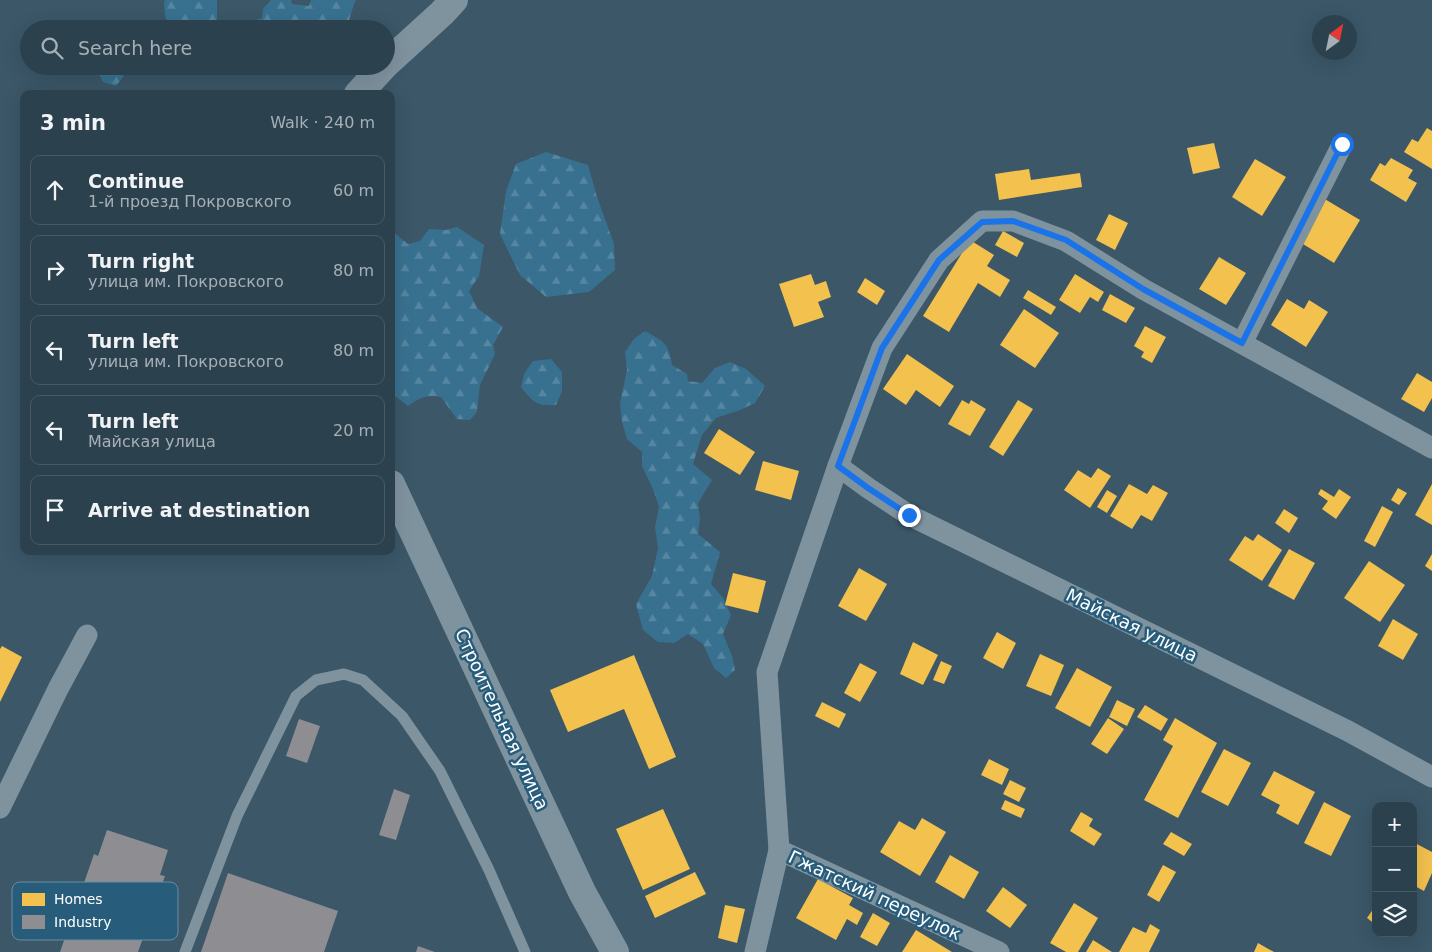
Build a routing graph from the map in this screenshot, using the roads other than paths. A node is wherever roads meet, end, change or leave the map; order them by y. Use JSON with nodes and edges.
{"nodes":[{"id":1,"x":454,"y":0,"type":"edge"},
{"id":2,"x":395,"y":56,"type":"edge"},
{"id":3,"x":376,"y":75,"type":"edge"},
{"id":4,"x":362,"y":90,"type":"edge"},
{"id":5,"x":1342,"y":144,"type":"dead end"},
{"id":6,"x":1242,"y":343,"type":"junction"},
{"id":7,"x":1432,"y":448,"type":"edge"},
{"id":8,"x":838,"y":466,"type":"junction"},
{"id":9,"x":395,"y":493,"type":"edge"},
{"id":10,"x":87,"y":635,"type":"dead end"},
{"id":11,"x":1432,"y":777,"type":"edge"},
{"id":12,"x":0,"y":808,"type":"edge"},
{"id":13,"x":779,"y":850,"type":"junction"},
{"id":14,"x":185,"y":952,"type":"edge"},
{"id":15,"x":526,"y":952,"type":"edge"},
{"id":16,"x":615,"y":952,"type":"edge"},
{"id":17,"x":755,"y":952,"type":"edge"},
{"id":18,"x":999,"y":952,"type":"edge"}],
"edges":[{"from":1,"to":2,"type":"street"},
{"from":3,"to":4,"type":"street"},
{"from":5,"to":6,"type":"street"},
{"from":6,"to":7,"type":"street"},
{"from":6,"to":8,"type":"street"},
{"from":8,"to":11,"type":"street","name":"Майская улица"},
{"from":8,"to":13,"type":"street"},
{"from":9,"to":16,"type":"street","name":"Строительная улица"},
{"from":10,"to":12,"type":"street"},
{"from":13,"to":17,"type":"street"},
{"from":13,"to":18,"type":"street","name":"Гжатский переулок"},
{"from":14,"to":15,"type":"lane"}]}
